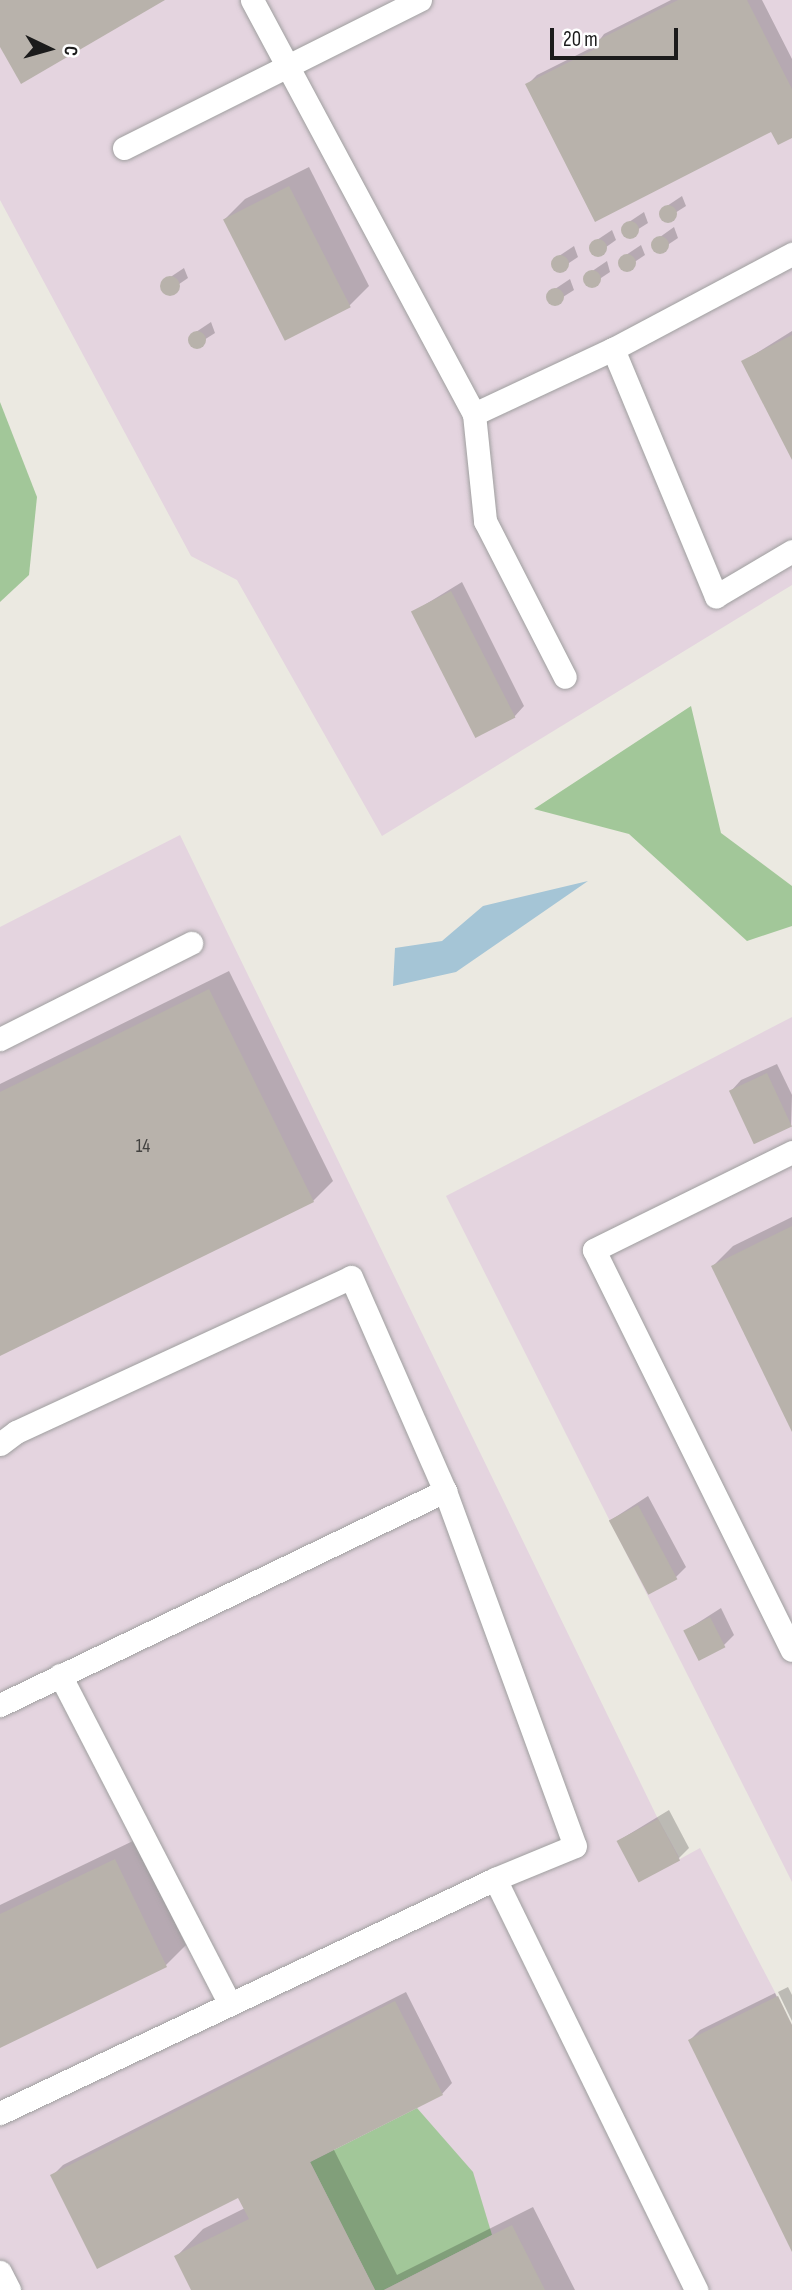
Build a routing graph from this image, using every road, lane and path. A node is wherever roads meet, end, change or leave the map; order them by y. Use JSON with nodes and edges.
{"nodes":[{"id":1,"x":252,"y":0,"type":"edge"},
{"id":2,"x":420,"y":0,"type":"edge"},
{"id":3,"x":288,"y":68,"type":"junction"},
{"id":4,"x":124,"y":148,"type":"dead end"},
{"id":5,"x":792,"y":254,"type":"edge"},
{"id":6,"x":613,"y":349,"type":"junction"},
{"id":7,"x":474,"y":414,"type":"junction"},
{"id":8,"x":792,"y":551,"type":"edge"},
{"id":9,"x":565,"y":677,"type":"dead end"},
{"id":10,"x":191,"y":943,"type":"dead end"},
{"id":11,"x":0,"y":1039,"type":"edge"},
{"id":12,"x":792,"y":1152,"type":"edge"},
{"id":13,"x":0,"y":1444,"type":"edge"},
{"id":14,"x":445,"y":1491,"type":"junction"},
{"id":15,"x":792,"y":1650,"type":"edge"},
{"id":16,"x":60,"y":1675,"type":"junction"},
{"id":17,"x":0,"y":1705,"type":"edge"},
{"id":18,"x":495,"y":1879,"type":"junction"},
{"id":19,"x":230,"y":2004,"type":"junction"},
{"id":20,"x":0,"y":2113,"type":"edge"},
{"id":21,"x":0,"y":2272,"type":"edge"},
{"id":22,"x":9,"y":2290,"type":"edge"},
{"id":23,"x":696,"y":2290,"type":"edge"}],
"edges":[{"from":1,"to":3,"type":"lane"},
{"from":2,"to":3,"type":"lane"},
{"from":3,"to":4,"type":"lane"},
{"from":3,"to":7,"type":"lane"},
{"from":5,"to":6,"type":"lane"},
{"from":6,"to":7,"type":"lane"},
{"from":6,"to":8,"type":"lane"},
{"from":7,"to":9,"type":"lane"},
{"from":10,"to":11,"type":"lane"},
{"from":12,"to":15,"type":"lane"},
{"from":13,"to":14,"type":"lane"},
{"from":14,"to":16,"type":"lane"},
{"from":14,"to":18,"type":"lane"},
{"from":16,"to":17,"type":"lane"},
{"from":16,"to":19,"type":"lane"},
{"from":18,"to":19,"type":"lane"},
{"from":18,"to":23,"type":"lane"},
{"from":19,"to":20,"type":"lane"},
{"from":21,"to":22,"type":"lane"}]}
